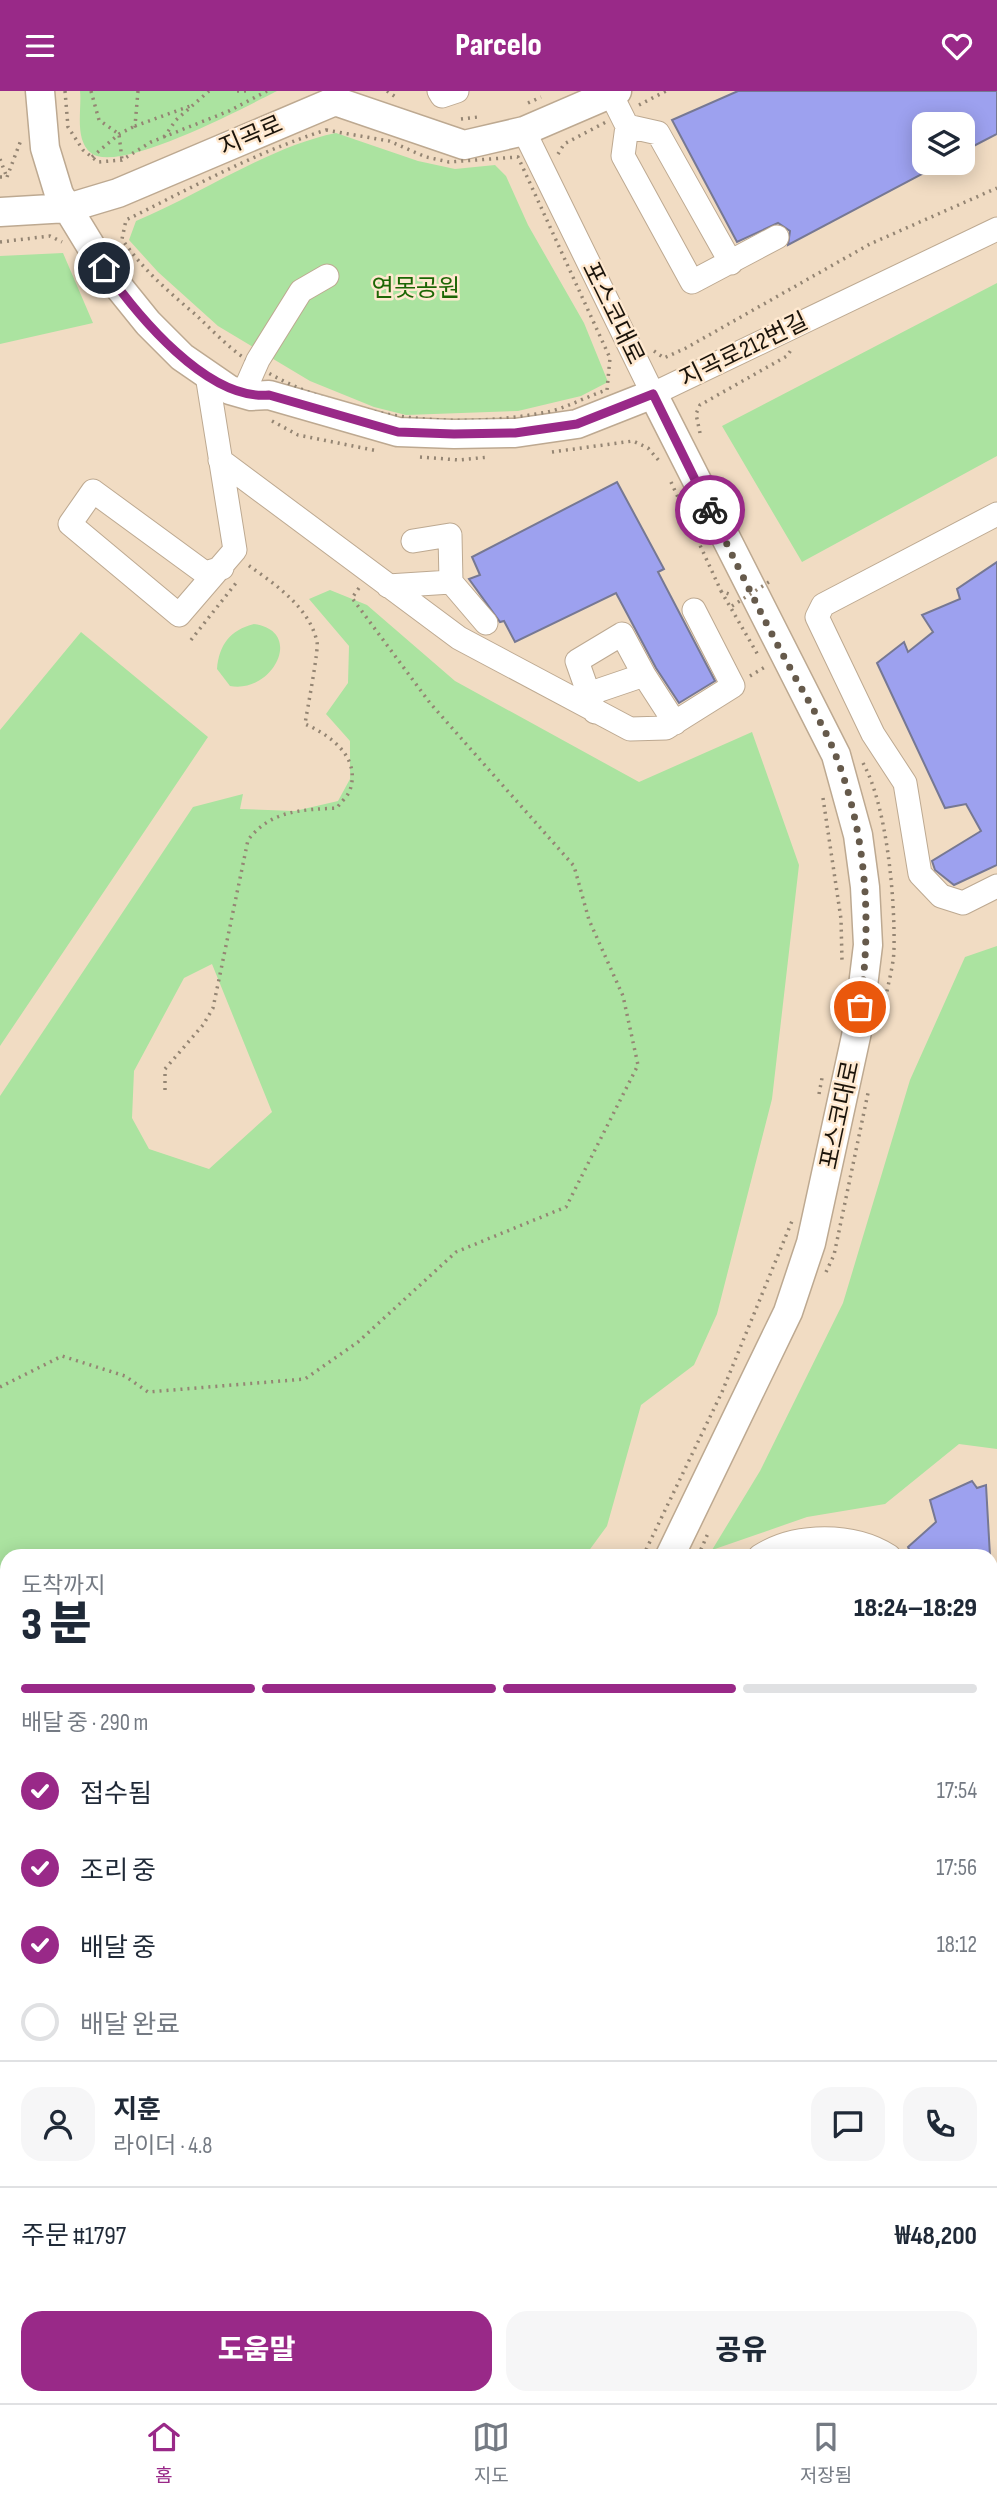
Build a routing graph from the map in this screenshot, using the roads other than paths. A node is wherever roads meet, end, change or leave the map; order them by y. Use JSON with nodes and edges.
{"nodes":[{"id":1,"x":40,"y":91,"type":"edge"},
{"id":2,"x":439,"y":91,"type":"edge"},
{"id":3,"x":457,"y":91,"type":"edge"},
{"id":4,"x":334,"y":96,"type":"edge"},
{"id":5,"x":570,"y":101,"type":"edge"},
{"id":6,"x":621,"y":107,"type":"edge"},
{"id":7,"x":524,"y":131,"type":"junction"},
{"id":8,"x":658,"y":134,"type":"junction"},
{"id":9,"x":623,"y":156,"type":"junction"},
{"id":10,"x":68,"y":208,"type":"junction"},
{"id":11,"x":0,"y":212,"type":"edge"},
{"id":12,"x":997,"y":229,"type":"edge"},
{"id":13,"x":777,"y":237,"type":"dead end"},
{"id":14,"x":731,"y":263,"type":"junction"},
{"id":15,"x":327,"y":275,"type":"dead end"},
{"id":16,"x":207,"y":375,"type":"junction"},
{"id":17,"x":243,"y":394,"type":"junction"},
{"id":18,"x":653,"y":394,"type":"junction"},
{"id":19,"x":220,"y":460,"type":"junction"},
{"id":20,"x":997,"y":514,"type":"edge"},
{"id":21,"x":413,"y":541,"type":"dead end"},
{"id":22,"x":226,"y":562,"type":"junction"},
{"id":23,"x":451,"y":582,"type":"junction"},
{"id":24,"x":388,"y":586,"type":"junction"},
{"id":25,"x":694,"y":610,"type":"dead end"},
{"id":26,"x":486,"y":623,"type":"dead end"},
{"id":27,"x":644,"y":675,"type":"junction"},
{"id":28,"x":592,"y":703,"type":"junction"},
{"id":29,"x":675,"y":723,"type":"junction"},
{"id":30,"x":997,"y":886,"type":"edge"},
{"id":31,"x":673,"y":1549,"type":"edge"},
{"id":32,"x":781,"y":1549,"type":"edge"},
{"id":33,"x":878,"y":1549,"type":"edge"}],
"edges":[{"from":1,"to":10,"type":"main road","name":"지곡로212번길"},
{"from":2,"to":3,"type":"street"},
{"from":4,"to":7,"type":"main road","name":"지곡로"},
{"from":4,"to":10,"type":"main road","name":"지곡로"},
{"from":5,"to":6,"type":"main road","name":"지곡로"},
{"from":5,"to":7,"type":"main road","name":"지곡로"},
{"from":6,"to":8,"type":"street"},
{"from":6,"to":9,"type":"street"},
{"from":7,"to":18,"type":"street","name":"포스코대로"},
{"from":8,"to":9,"type":"street"},
{"from":8,"to":14,"type":"street"},
{"from":9,"to":14,"type":"street"},
{"from":10,"to":11,"type":"main road","name":"지곡로"},
{"from":10,"to":16,"type":"main road","name":"지곡로212번길"},
{"from":12,"to":18,"type":"street","name":"지곡로212번길"},
{"from":13,"to":14,"type":"street"},
{"from":15,"to":17,"type":"street"},
{"from":16,"to":17,"type":"main road","name":"지곡로212번길"},
{"from":16,"to":19,"type":"street"},
{"from":17,"to":18,"type":"main road","name":"지곡로212번길"},
{"from":18,"to":31,"type":"main road","name":"포스코대로"},
{"from":19,"to":22,"type":"street"},
{"from":19,"to":24,"type":"street"},
{"from":20,"to":30,"type":"street"},
{"from":21,"to":23,"type":"street"},
{"from":22,"to":22,"type":"street"},
{"from":23,"to":24,"type":"street"},
{"from":23,"to":26,"type":"street"},
{"from":24,"to":28,"type":"street"},
{"from":25,"to":29,"type":"street"},
{"from":27,"to":28,"type":"street"},
{"from":27,"to":28,"type":"street"},
{"from":27,"to":29,"type":"street"},
{"from":28,"to":29,"type":"street"},
{"from":32,"to":33,"type":"street"}]}
